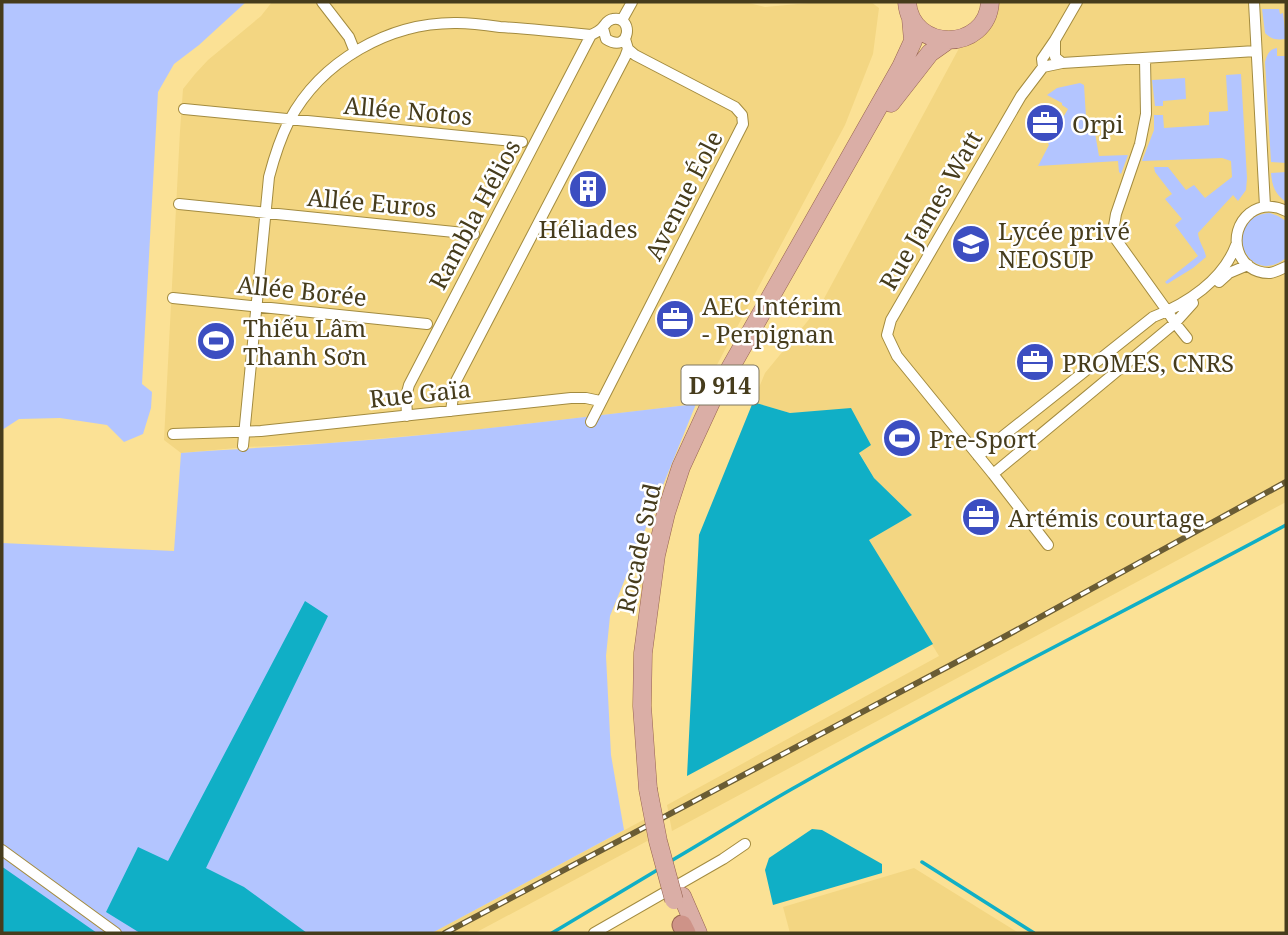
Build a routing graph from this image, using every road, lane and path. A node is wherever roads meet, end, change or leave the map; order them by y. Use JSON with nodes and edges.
{"nodes":[{"id":1,"x":322,"y":2,"type":"edge"},
{"id":2,"x":632,"y":2,"type":"edge"},
{"id":3,"x":990,"y":2,"type":"edge"},
{"id":4,"x":1077,"y":2,"type":"edge"},
{"id":5,"x":1254,"y":2,"type":"edge"},
{"id":6,"x":909,"y":10,"type":"edge"},
{"id":7,"x":622,"y":20,"type":"junction"},
{"id":8,"x":603,"y":28,"type":"junction"},
{"id":9,"x":591,"y":35,"type":"junction"},
{"id":10,"x":1055,"y":40,"type":"junction"},
{"id":11,"x":947,"y":41,"type":"junction"},
{"id":12,"x":626,"y":44,"type":"junction"},
{"id":13,"x":1256,"y":51,"type":"junction"},
{"id":14,"x":355,"y":52,"type":"junction"},
{"id":15,"x":1144,"y":59,"type":"junction"},
{"id":16,"x":1062,"y":63,"type":"junction"},
{"id":17,"x":1043,"y":67,"type":"junction"},
{"id":18,"x":184,"y":109,"type":"dead end"},
{"id":19,"x":289,"y":121,"type":"junction"},
{"id":20,"x":522,"y":142,"type":"dead end"},
{"id":21,"x":178,"y":204,"type":"dead end"},
{"id":22,"x":1265,"y":206,"type":"junction"},
{"id":23,"x":1286,"y":211,"type":"edge"},
{"id":24,"x":265,"y":213,"type":"junction"},
{"id":25,"x":474,"y":234,"type":"dead end"},
{"id":26,"x":1236,"y":245,"type":"junction"},
{"id":27,"x":1248,"y":265,"type":"junction"},
{"id":28,"x":1286,"y":267,"type":"edge"},
{"id":29,"x":173,"y":298,"type":"dead end"},
{"id":30,"x":256,"y":307,"type":"junction"},
{"id":31,"x":1168,"y":312,"type":"junction"},
{"id":32,"x":1175,"y":323,"type":"junction"},
{"id":33,"x":427,"y":324,"type":"dead end"},
{"id":34,"x":1187,"y":338,"type":"dead end"},
{"id":35,"x":600,"y":401,"type":"junction"},
{"id":36,"x":451,"y":411,"type":"junction"},
{"id":37,"x":407,"y":416,"type":"junction"},
{"id":38,"x":591,"y":422,"type":"dead end"},
{"id":39,"x":245,"y":432,"type":"junction"},
{"id":40,"x":173,"y":434,"type":"dead end"},
{"id":41,"x":243,"y":446,"type":"dead end"},
{"id":42,"x":978,"y":456,"type":"junction"},
{"id":43,"x":993,"y":474,"type":"junction"},
{"id":44,"x":1048,"y":545,"type":"dead end"},
{"id":45,"x":652,"y":788,"type":"junction"},
{"id":46,"x":745,"y":844,"type":"dead end"},
{"id":47,"x":2,"y":850,"type":"edge"},
{"id":48,"x":688,"y":931,"type":"edge"},
{"id":49,"x":116,"y":933,"type":"edge"},
{"id":50,"x":594,"y":933,"type":"edge"}],
"edges":[{"from":1,"to":14,"type":"street"},
{"from":2,"to":7,"type":"street"},
{"from":3,"to":11,"type":"main road","name":"Rocade Sud"},
{"from":4,"to":10,"type":"street"},
{"from":5,"to":13,"type":"street"},
{"from":6,"to":11,"type":"main road"},
{"from":6,"to":45,"type":"main road","name":"Rocade Sud","number":"D 914"},
{"from":7,"to":8,"type":"street"},
{"from":7,"to":12,"type":"street"},
{"from":8,"to":9,"type":"street"},
{"from":8,"to":12,"type":"street"},
{"from":9,"to":14,"type":"street"},
{"from":9,"to":37,"type":"street","name":"Rambla Hélios"},
{"from":10,"to":16,"type":"street"},
{"from":10,"to":17,"type":"street"},
{"from":11,"to":45,"type":"main road","name":"Rocade Sud","number":"D 914"},
{"from":12,"to":35,"type":"street","name":"Avenue Éole"},
{"from":12,"to":36,"type":"street"},
{"from":13,"to":15,"type":"street"},
{"from":13,"to":22,"type":"street"},
{"from":14,"to":19,"type":"street"},
{"from":15,"to":16,"type":"street"},
{"from":15,"to":31,"type":"street"},
{"from":16,"to":17,"type":"street"},
{"from":17,"to":42,"type":"street","name":"Rue James Watt"},
{"from":18,"to":19,"type":"street","name":"Allée Notos"},
{"from":19,"to":20,"type":"street","name":"Allée Notos"},
{"from":19,"to":24,"type":"street"},
{"from":21,"to":24,"type":"street","name":"Allée Euros"},
{"from":22,"to":23,"type":"street"},
{"from":22,"to":26,"type":"street"},
{"from":24,"to":25,"type":"street","name":"Allée Euros"},
{"from":24,"to":30,"type":"street"},
{"from":26,"to":27,"type":"street"},
{"from":26,"to":31,"type":"street"},
{"from":27,"to":28,"type":"street"},
{"from":27,"to":32,"type":"street"},
{"from":29,"to":30,"type":"street","name":"Allée Borée"},
{"from":30,"to":33,"type":"street","name":"Allée Borée"},
{"from":30,"to":39,"type":"street"},
{"from":31,"to":32,"type":"street"},
{"from":31,"to":42,"type":"street"},
{"from":32,"to":34,"type":"street"},
{"from":32,"to":43,"type":"street"},
{"from":35,"to":36,"type":"street","name":"Rue Gaïa"},
{"from":35,"to":38,"type":"street","name":"Avenue Éole"},
{"from":36,"to":37,"type":"street","name":"Rue Gaïa"},
{"from":37,"to":39,"type":"street","name":"Rue Gaïa"},
{"from":39,"to":40,"type":"street","name":"Rue Gaïa"},
{"from":39,"to":41,"type":"street"},
{"from":42,"to":43,"type":"street","name":"Rue James Watt"},
{"from":43,"to":44,"type":"street","name":"Rue James Watt"},
{"from":45,"to":48,"type":"main road","name":"Rocade Sud","number":"D 914","bridge":true},
{"from":46,"to":50,"type":"street"},
{"from":47,"to":49,"type":"street"}]}
